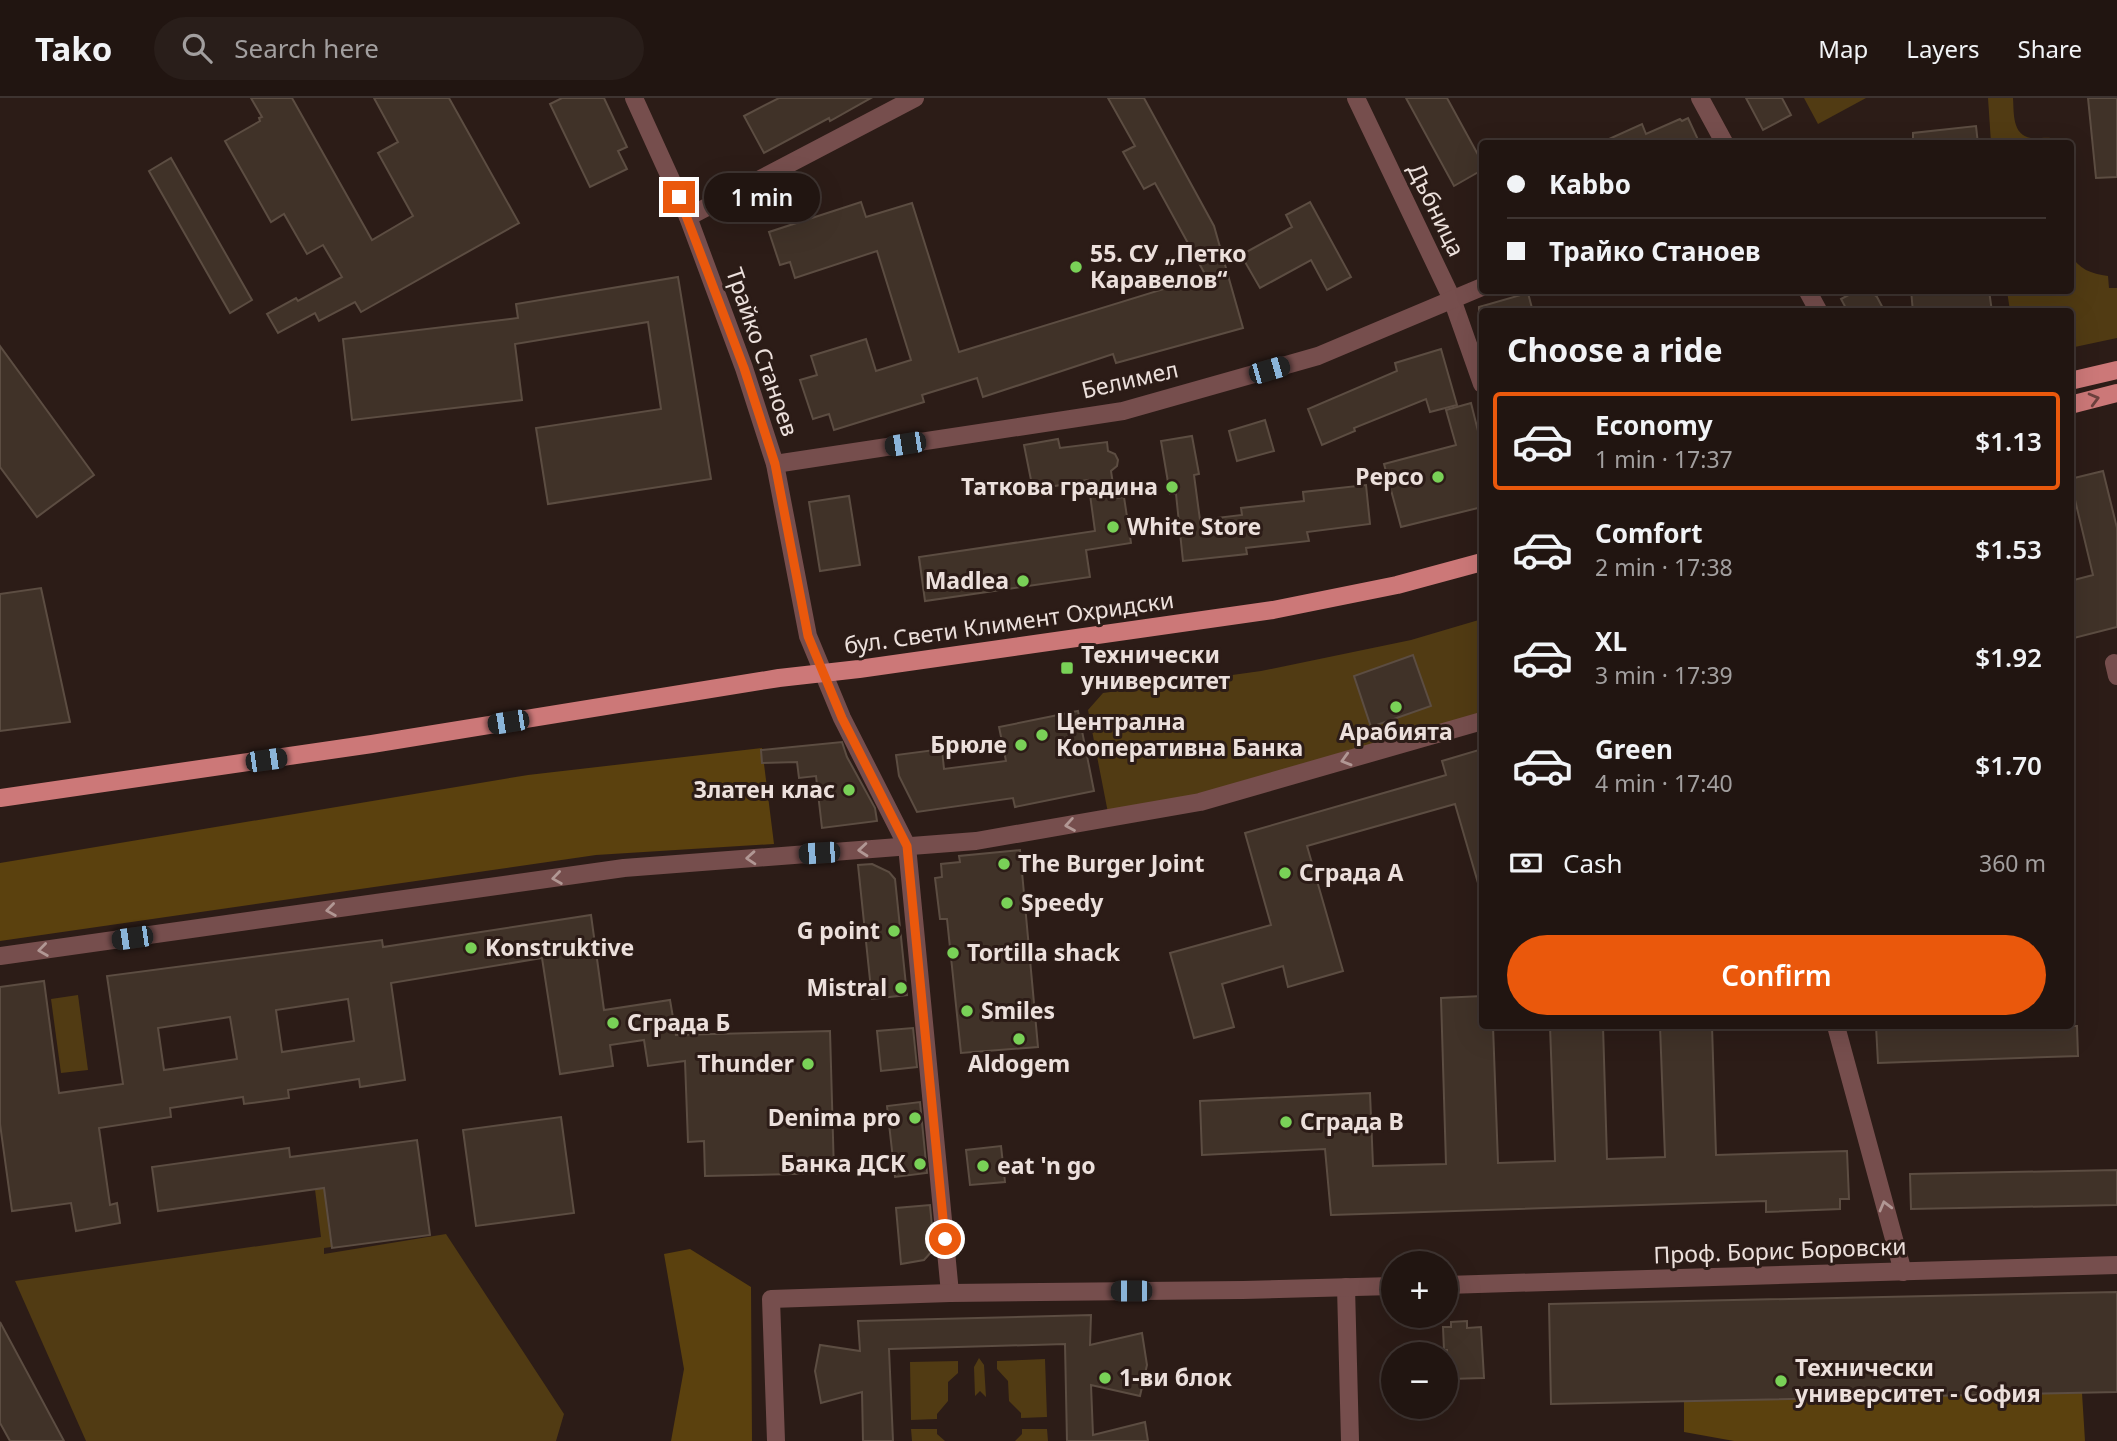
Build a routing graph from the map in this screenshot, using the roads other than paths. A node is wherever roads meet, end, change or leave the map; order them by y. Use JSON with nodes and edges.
{"nodes":[{"id":1,"x":634,"y":98,"type":"edge"},
{"id":2,"x":915,"y":98,"type":"edge"},
{"id":3,"x":1356,"y":98,"type":"edge"},
{"id":4,"x":1700,"y":98,"type":"edge"},
{"id":5,"x":1723,"y":140,"type":"edge"},
{"id":6,"x":688,"y":216,"type":"junction"},
{"id":7,"x":1479,"y":288,"type":"edge"},
{"id":8,"x":1452,"y":299,"type":"junction"},
{"id":9,"x":2117,"y":370,"type":"edge"},
{"id":10,"x":1479,"y":376,"type":"edge"},
{"id":11,"x":2074,"y":380,"type":"edge"},
{"id":12,"x":2117,"y":393,"type":"edge"},
{"id":13,"x":2074,"y":404,"type":"edge"},
{"id":14,"x":775,"y":464,"type":"junction"},
{"id":15,"x":1479,"y":563,"type":"edge"},
{"id":16,"x":823,"y":673,"type":"junction"},
{"id":17,"x":1479,"y":722,"type":"edge"},
{"id":18,"x":0,"y":798,"type":"edge"},
{"id":19,"x":907,"y":846,"type":"junction"},
{"id":20,"x":0,"y":956,"type":"edge"},
{"id":21,"x":1837,"y":1029,"type":"edge"},
{"id":22,"x":2117,"y":1265,"type":"edge"},
{"id":23,"x":1903,"y":1272,"type":"junction"},
{"id":24,"x":1458,"y":1285,"type":"edge"},
{"id":25,"x":1381,"y":1286,"type":"edge"},
{"id":26,"x":1346,"y":1287,"type":"junction"},
{"id":27,"x":950,"y":1293,"type":"junction"},
{"id":28,"x":776,"y":1441,"type":"edge"},
{"id":29,"x":1350,"y":1441,"type":"edge"}],
"edges":[{"from":1,"to":6,"type":"street","name":"Трайко Станоев"},
{"from":2,"to":6,"type":"street"},
{"from":3,"to":8,"type":"street","name":"Дъбница"},
{"from":4,"to":5,"type":"street"},
{"from":6,"to":14,"type":"street","name":"Трайко Станоев"},
{"from":7,"to":8,"type":"street","name":"Белимел"},
{"from":8,"to":10,"type":"street","name":"Дъбница"},
{"from":8,"to":14,"type":"street","name":"Белимел"},
{"from":9,"to":11,"type":"main road"},
{"from":13,"to":12,"type":"main road","one_way":true},
{"from":14,"to":16,"type":"street","name":"Трайко Станоев"},
{"from":15,"to":16,"type":"main road","name":"бул. Свети Климент Охридски"},
{"from":16,"to":18,"type":"main road","name":"бул. Свети Климент Охридски"},
{"from":16,"to":19,"type":"street","name":"Трайко Станоев"},
{"from":17,"to":19,"type":"street","one_way":true},
{"from":19,"to":20,"type":"street","one_way":true},
{"from":19,"to":27,"type":"street"},
{"from":23,"to":21,"type":"street","one_way":true},
{"from":22,"to":23,"type":"street","name":"Проф. Борис Боровски"},
{"from":23,"to":24,"type":"street","name":"Проф. Борис Боровски"},
{"from":25,"to":26,"type":"street"},
{"from":26,"to":27,"type":"street"},
{"from":26,"to":29,"type":"street"},
{"from":27,"to":28,"type":"street"}]}
